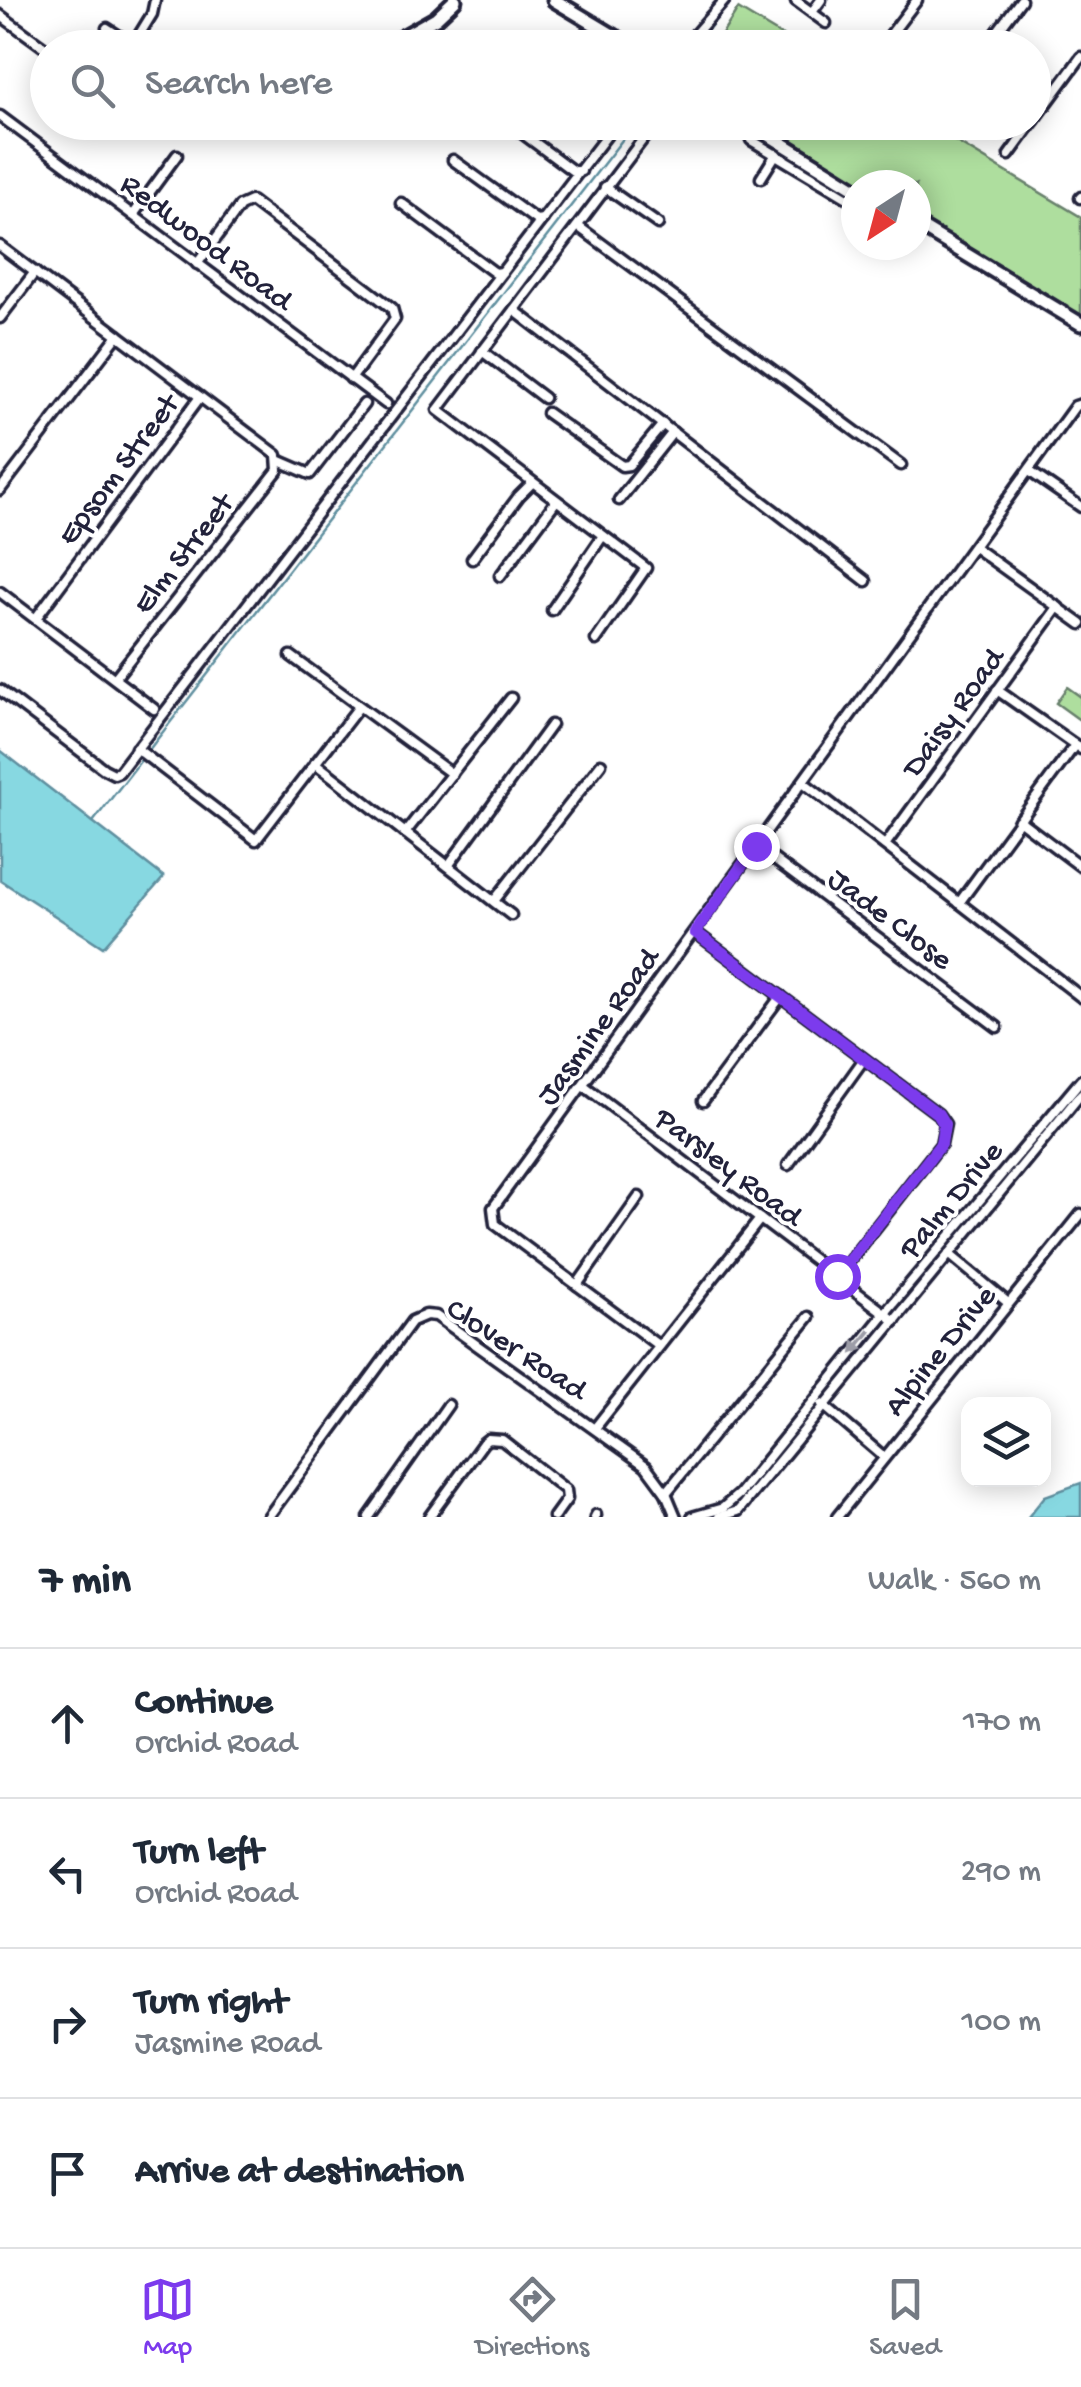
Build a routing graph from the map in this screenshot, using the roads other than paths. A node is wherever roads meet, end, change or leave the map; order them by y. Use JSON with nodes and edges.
{"nodes":[{"id":1,"x":155,"y":0,"type":"edge"},
{"id":2,"x":455,"y":0,"type":"edge"},
{"id":3,"x":554,"y":0,"type":"edge"},
{"id":4,"x":725,"y":0,"type":"edge"},
{"id":5,"x":820,"y":0,"type":"edge"},
{"id":6,"x":917,"y":0,"type":"edge"},
{"id":7,"x":1021,"y":0,"type":"edge"},
{"id":8,"x":796,"y":1,"type":"edge"},
{"id":9,"x":812,"y":12,"type":"junction"},
{"id":10,"x":0,"y":15,"type":"edge"},
{"id":11,"x":826,"y":22,"type":"dead end"},
{"id":12,"x":106,"y":28,"type":"dead end"},
{"id":13,"x":109,"y":30,"type":"edge"},
{"id":14,"x":142,"y":30,"type":"edge"},
{"id":15,"x":415,"y":30,"type":"edge"},
{"id":16,"x":604,"y":30,"type":"edge"},
{"id":17,"x":699,"y":30,"type":"edge"},
{"id":18,"x":894,"y":30,"type":"edge"},
{"id":19,"x":999,"y":30,"type":"edge"},
{"id":20,"x":30,"y":37,"type":"edge"},
{"id":21,"x":1081,"y":57,"type":"edge"},
{"id":22,"x":1051,"y":98,"type":"edge"},
{"id":23,"x":0,"y":116,"type":"edge"},
{"id":24,"x":30,"y":139,"type":"edge"},
{"id":25,"x":32,"y":140,"type":"edge"},
{"id":26,"x":531,"y":140,"type":"edge"},
{"id":27,"x":604,"y":140,"type":"edge"},
{"id":28,"x":642,"y":140,"type":"edge"},
{"id":29,"x":751,"y":140,"type":"dead end"},
{"id":30,"x":766,"y":140,"type":"edge"},
{"id":31,"x":1020,"y":140,"type":"edge"},
{"id":32,"x":775,"y":149,"type":"junction"},
{"id":33,"x":177,"y":155,"type":"dead end"},
{"id":34,"x":1009,"y":155,"type":"dead end"},
{"id":35,"x":453,"y":160,"type":"dead end"},
{"id":36,"x":581,"y":170,"type":"junction"},
{"id":37,"x":762,"y":178,"type":"dead end"},
{"id":38,"x":841,"y":181,"type":"edge"},
{"id":39,"x":605,"y":187,"type":"junction"},
{"id":40,"x":841,"y":193,"type":"edge"},
{"id":41,"x":400,"y":203,"type":"dead end"},
{"id":42,"x":133,"y":216,"type":"junction"},
{"id":43,"x":544,"y":219,"type":"junction"},
{"id":44,"x":658,"y":224,"type":"dead end"},
{"id":45,"x":578,"y":226,"type":"junction"},
{"id":46,"x":931,"y":233,"type":"edge"},
{"id":47,"x":0,"y":246,"type":"edge"},
{"id":48,"x":197,"y":264,"type":"junction"},
{"id":49,"x":35,"y":272,"type":"junction"},
{"id":50,"x":502,"y":272,"type":"junction"},
{"id":51,"x":514,"y":310,"type":"junction"},
{"id":52,"x":0,"y":318,"type":"edge"},
{"id":53,"x":1081,"y":324,"type":"edge"},
{"id":54,"x":118,"y":335,"type":"junction"},
{"id":55,"x":482,"y":351,"type":"junction"},
{"id":56,"x":351,"y":379,"type":"junction"},
{"id":57,"x":200,"y":396,"type":"junction"},
{"id":58,"x":544,"y":398,"type":"dead end"},
{"id":59,"x":364,"y":404,"type":"dead end"},
{"id":60,"x":386,"y":404,"type":"dead end"},
{"id":61,"x":1081,"y":404,"type":"edge"},
{"id":62,"x":547,"y":414,"type":"dead end"},
{"id":63,"x":663,"y":424,"type":"junction"},
{"id":64,"x":673,"y":432,"type":"junction"},
{"id":65,"x":278,"y":458,"type":"junction"},
{"id":66,"x":900,"y":465,"type":"dead end"},
{"id":67,"x":1029,"y":470,"type":"junction"},
{"id":68,"x":532,"y":483,"type":"junction"},
{"id":69,"x":0,"y":490,"type":"edge"},
{"id":70,"x":620,"y":500,"type":"dead end"},
{"id":71,"x":556,"y":501,"type":"junction"},
{"id":72,"x":1081,"y":508,"type":"edge"},
{"id":73,"x":602,"y":538,"type":"junction"},
{"id":74,"x":974,"y":547,"type":"junction"},
{"id":75,"x":472,"y":559,"type":"dead end"},
{"id":76,"x":500,"y":576,"type":"dead end"},
{"id":77,"x":866,"y":581,"type":"dead end"},
{"id":78,"x":0,"y":592,"type":"edge"},
{"id":79,"x":1058,"y":607,"type":"junction"},
{"id":80,"x":552,"y":610,"type":"dead end"},
{"id":81,"x":36,"y":618,"type":"junction"},
{"id":82,"x":1081,"y":624,"type":"edge"},
{"id":83,"x":596,"y":640,"type":"dead end"},
{"id":84,"x":291,"y":656,"type":"dead end"},
{"id":85,"x":114,"y":678,"type":"junction"},
{"id":86,"x":0,"y":690,"type":"edge"},
{"id":87,"x":997,"y":690,"type":"junction"},
{"id":88,"x":511,"y":698,"type":"dead end"},
{"id":89,"x":358,"y":708,"type":"junction"},
{"id":90,"x":154,"y":709,"type":"dead end"},
{"id":91,"x":551,"y":725,"type":"dead end"},
{"id":92,"x":1078,"y":747,"type":"edge"},
{"id":93,"x":138,"y":750,"type":"junction"},
{"id":94,"x":316,"y":763,"type":"junction"},
{"id":95,"x":601,"y":764,"type":"dead end"},
{"id":96,"x":452,"y":774,"type":"junction"},
{"id":97,"x":803,"y":782,"type":"junction"},
{"id":98,"x":1020,"y":820,"type":"junction"},
{"id":99,"x":405,"y":833,"type":"junction"},
{"id":100,"x":884,"y":845,"type":"junction"},
{"id":101,"x":756,"y":846,"type":"junction"},
{"id":102,"x":448,"y":866,"type":"junction"},
{"id":103,"x":1080,"y":866,"type":"edge"},
{"id":104,"x":494,"y":902,"type":"junction"},
{"id":105,"x":959,"y":902,"type":"junction"},
{"id":106,"x":512,"y":915,"type":"dead end"},
{"id":107,"x":695,"y":932,"type":"junction"},
{"id":108,"x":1081,"y":982,"type":"edge"},
{"id":109,"x":1071,"y":989,"type":"junction"},
{"id":110,"x":781,"y":996,"type":"junction"},
{"id":111,"x":1081,"y":997,"type":"edge"},
{"id":112,"x":997,"y":1027,"type":"dead end"},
{"id":113,"x":864,"y":1059,"type":"junction"},
{"id":114,"x":1081,"y":1080,"type":"edge"},
{"id":115,"x":583,"y":1085,"type":"junction"},
{"id":116,"x":1081,"y":1094,"type":"edge"},
{"id":117,"x":704,"y":1101,"type":"dead end"},
{"id":118,"x":788,"y":1165,"type":"dead end"},
{"id":119,"x":639,"y":1196,"type":"dead end"},
{"id":120,"x":1081,"y":1214,"type":"edge"},
{"id":121,"x":760,"y":1219,"type":"junction"},
{"id":122,"x":940,"y":1247,"type":"junction"},
{"id":123,"x":950,"y":1254,"type":"junction"},
{"id":124,"x":837,"y":1276,"type":"junction"},
{"id":125,"x":577,"y":1285,"type":"junction"},
{"id":126,"x":1007,"y":1302,"type":"junction"},
{"id":127,"x":885,"y":1313,"type":"junction"},
{"id":128,"x":809,"y":1316,"type":"dead end"},
{"id":129,"x":895,"y":1320,"type":"junction"},
{"id":130,"x":659,"y":1346,"type":"junction"},
{"id":131,"x":819,"y":1395,"type":"junction"},
{"id":132,"x":448,"y":1405,"type":"dead end"},
{"id":133,"x":824,"y":1408,"type":"junction"},
{"id":134,"x":595,"y":1428,"type":"junction"},
{"id":135,"x":884,"y":1457,"type":"junction"},
{"id":136,"x":666,"y":1493,"type":"junction"},
{"id":137,"x":268,"y":1517,"type":"edge"},
{"id":138,"x":369,"y":1517,"type":"edge"},
{"id":139,"x":429,"y":1517,"type":"edge"},
{"id":140,"x":554,"y":1517,"type":"edge"},
{"id":141,"x":676,"y":1517,"type":"edge"},
{"id":142,"x":692,"y":1517,"type":"edge"},
{"id":143,"x":720,"y":1517,"type":"edge"},
{"id":144,"x":837,"y":1517,"type":"edge"}],
"edges":[{"from":1,"to":14,"type":"street"},
{"from":2,"to":15,"type":"street"},
{"from":3,"to":16,"type":"street"},
{"from":4,"to":17,"type":"street"},
{"from":5,"to":9,"type":"street"},
{"from":6,"to":18,"type":"street"},
{"from":7,"to":19,"type":"street"},
{"from":8,"to":9,"type":"street"},
{"from":9,"to":11,"type":"street"},
{"from":10,"to":20,"type":"street"},
{"from":12,"to":13,"type":"street"},
{"from":21,"to":22,"type":"street"},
{"from":23,"to":24,"type":"street","name":"Redwood Road"},
{"from":25,"to":42,"type":"street","name":"Redwood Road"},
{"from":26,"to":36,"type":"street"},
{"from":27,"to":36,"type":"street"},
{"from":28,"to":39,"type":"street"},
{"from":29,"to":32,"type":"street"},
{"from":30,"to":32,"type":"street"},
{"from":31,"to":34,"type":"street"},
{"from":32,"to":37,"type":"street"},
{"from":32,"to":38,"type":"street"},
{"from":32,"to":40,"type":"street"},
{"from":33,"to":42,"type":"street"},
{"from":35,"to":43,"type":"street"},
{"from":36,"to":43,"type":"street"},
{"from":39,"to":44,"type":"street"},
{"from":39,"to":45,"type":"street"},
{"from":41,"to":50,"type":"street"},
{"from":42,"to":48,"type":"street","name":"Redwood Road"},
{"from":43,"to":50,"type":"street"},
{"from":45,"to":51,"type":"street"},
{"from":45,"to":66,"type":"street"},
{"from":46,"to":53,"type":"street"},
{"from":47,"to":49,"type":"street"},
{"from":48,"to":56,"type":"street","name":"Redwood Road"},
{"from":48,"to":56,"type":"street"},
{"from":49,"to":52,"type":"street"},
{"from":49,"to":54,"type":"street"},
{"from":50,"to":93,"type":"street"},
{"from":51,"to":55,"type":"street"},
{"from":51,"to":63,"type":"street"},
{"from":54,"to":57,"type":"street"},
{"from":54,"to":69,"type":"street"},
{"from":55,"to":58,"type":"street"},
{"from":55,"to":68,"type":"street"},
{"from":56,"to":60,"type":"street","name":"Redwood Road"},
{"from":57,"to":65,"type":"street"},
{"from":57,"to":81,"type":"street","name":"Epsom Street"},
{"from":59,"to":65,"type":"street"},
{"from":61,"to":67,"type":"street","name":"Jasmine Road"},
{"from":62,"to":63,"type":"street"},
{"from":63,"to":64,"type":"street"},
{"from":64,"to":70,"type":"street"},
{"from":64,"to":77,"type":"street"},
{"from":65,"to":85,"type":"street","name":"Elm Street"},
{"from":67,"to":72,"type":"street"},
{"from":67,"to":74,"type":"street","name":"Jasmine Road"},
{"from":68,"to":71,"type":"street"},
{"from":68,"to":75,"type":"street"},
{"from":71,"to":73,"type":"street"},
{"from":71,"to":76,"type":"street"},
{"from":73,"to":80,"type":"street"},
{"from":73,"to":83,"type":"street"},
{"from":74,"to":79,"type":"street"},
{"from":74,"to":97,"type":"street","name":"Jasmine Road"},
{"from":78,"to":81,"type":"street"},
{"from":79,"to":82,"type":"street"},
{"from":79,"to":87,"type":"street","name":"Daisy Road"},
{"from":81,"to":85,"type":"street"},
{"from":84,"to":89,"type":"street"},
{"from":85,"to":90,"type":"street"},
{"from":86,"to":93,"type":"street"},
{"from":87,"to":92,"type":"street"},
{"from":87,"to":100,"type":"street","name":"Daisy Road"},
{"from":88,"to":96,"type":"street"},
{"from":89,"to":94,"type":"street"},
{"from":89,"to":96,"type":"street"},
{"from":91,"to":102,"type":"street"},
{"from":92,"to":98,"type":"street"},
{"from":93,"to":94,"type":"street"},
{"from":94,"to":99,"type":"street"},
{"from":95,"to":104,"type":"street"},
{"from":96,"to":99,"type":"street"},
{"from":97,"to":100,"type":"street"},
{"from":97,"to":101,"type":"street","name":"Jasmine Road"},
{"from":98,"to":103,"type":"street"},
{"from":98,"to":105,"type":"street"},
{"from":99,"to":102,"type":"street"},
{"from":100,"to":105,"type":"street"},
{"from":101,"to":107,"type":"street","name":"Jasmine Road"},
{"from":101,"to":112,"type":"street","name":"Jade Close"},
{"from":102,"to":104,"type":"street"},
{"from":104,"to":106,"type":"street"},
{"from":105,"to":109,"type":"street"},
{"from":107,"to":110,"type":"street"},
{"from":107,"to":115,"type":"street","name":"Jasmine Road"},
{"from":108,"to":109,"type":"street"},
{"from":109,"to":111,"type":"street"},
{"from":110,"to":113,"type":"street"},
{"from":110,"to":117,"type":"street"},
{"from":113,"to":118,"type":"street"},
{"from":113,"to":124,"type":"street"},
{"from":114,"to":122,"type":"street","name":"Palm Drive"},
{"from":115,"to":121,"type":"street","name":"Parsley Road"},
{"from":115,"to":125,"type":"street","name":"Jasmine Road"},
{"from":116,"to":123,"type":"street","name":"Palm Drive"},
{"from":119,"to":125,"type":"street"},
{"from":120,"to":126,"type":"street","name":"Alpine Drive"},
{"from":121,"to":124,"type":"street","name":"Parsley Road"},
{"from":121,"to":130,"type":"street"},
{"from":122,"to":123,"type":"street"},
{"from":122,"to":127,"type":"street","name":"Palm Drive"},
{"from":123,"to":126,"type":"street"},
{"from":123,"to":129,"type":"street","name":"Palm Drive"},
{"from":124,"to":127,"type":"street","name":"Parsley Road"},
{"from":125,"to":130,"type":"street","name":"Jasmine Road"},
{"from":126,"to":135,"type":"street","name":"Alpine Drive"},
{"from":127,"to":129,"type":"street","name":"Parsley Road"},
{"from":127,"to":131,"type":"street","name":"Palm Drive","one_way":true},
{"from":128,"to":136,"type":"street"},
{"from":129,"to":133,"type":"street","name":"Palm Drive"},
{"from":130,"to":134,"type":"street"},
{"from":131,"to":133,"type":"street"},
{"from":131,"to":142,"type":"street","name":"Palm Drive"},
{"from":132,"to":138,"type":"street"},
{"from":133,"to":135,"type":"street"},
{"from":133,"to":143,"type":"street","name":"Palm Drive"},
{"from":134,"to":136,"type":"street","name":"Clover Road"},
{"from":134,"to":137,"type":"street","name":"Clover Road"},
{"from":135,"to":144,"type":"street","name":"Alpine Drive"},
{"from":136,"to":141,"type":"street","name":"Clover Road"},
{"from":139,"to":140,"type":"street"}]}
